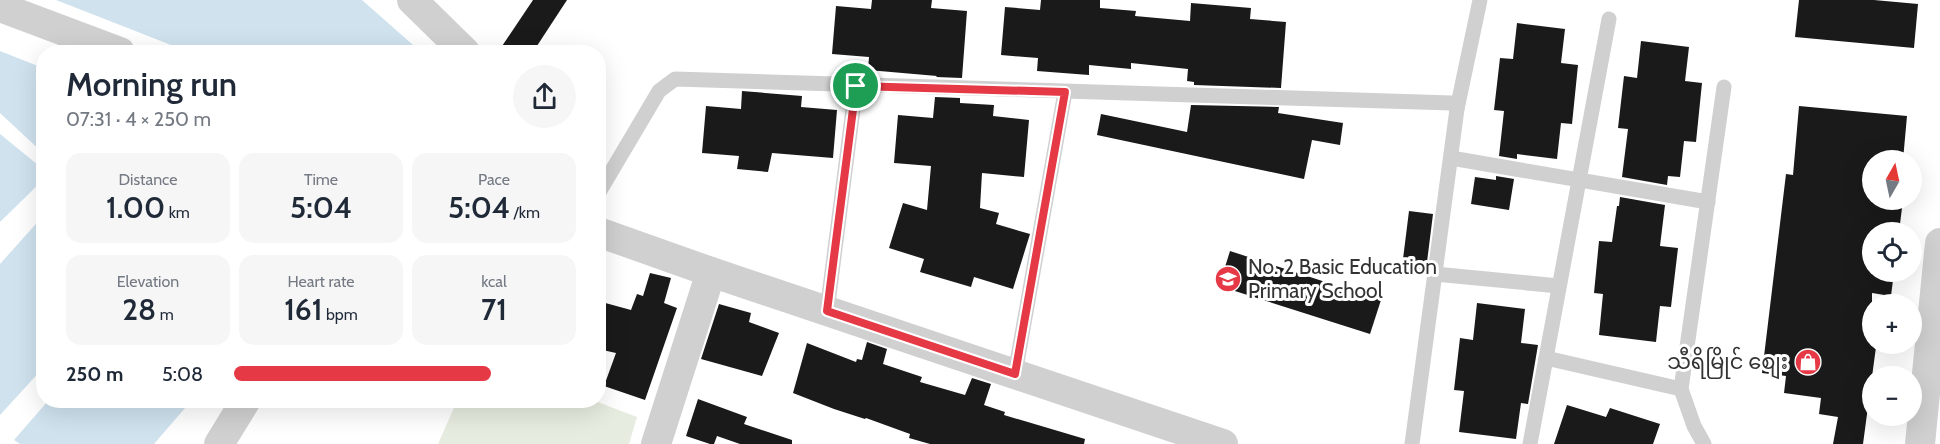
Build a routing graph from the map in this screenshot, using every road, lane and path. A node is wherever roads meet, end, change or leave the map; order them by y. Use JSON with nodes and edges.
{"nodes":[{"id":1,"x":411,"y":0,"type":"edge"},
{"id":2,"x":1480,"y":0,"type":"edge"},
{"id":3,"x":0,"y":6,"type":"edge"},
{"id":4,"x":1609,"y":19,"type":"dead end"},
{"id":5,"x":102,"y":45,"type":"edge"},
{"id":6,"x":458,"y":45,"type":"edge"},
{"id":7,"x":856,"y":86,"type":"junction"},
{"id":8,"x":1724,"y":87,"type":"dead end"},
{"id":9,"x":1065,"y":92,"type":"junction"},
{"id":10,"x":1457,"y":109,"type":"junction"},
{"id":11,"x":1451,"y":158,"type":"junction"},
{"id":12,"x":606,"y":180,"type":"edge"},
{"id":13,"x":1579,"y":181,"type":"junction"},
{"id":14,"x":1708,"y":202,"type":"junction"},
{"id":15,"x":606,"y":235,"type":"edge"},
{"id":16,"x":1940,"y":243,"type":"edge"},
{"id":17,"x":711,"y":272,"type":"junction"},
{"id":18,"x":1435,"y":274,"type":"junction"},
{"id":19,"x":1559,"y":286,"type":"junction"},
{"id":20,"x":827,"y":311,"type":"junction"},
{"id":21,"x":1546,"y":358,"type":"junction"},
{"id":22,"x":1015,"y":374,"type":"junction"},
{"id":23,"x":1682,"y":388,"type":"junction"},
{"id":24,"x":241,"y":408,"type":"edge"},
{"id":25,"x":1163,"y":434,"type":"edge"},
{"id":26,"x":662,"y":442,"type":"edge"},
{"id":27,"x":219,"y":444,"type":"edge"},
{"id":28,"x":1223,"y":444,"type":"edge"},
{"id":29,"x":1412,"y":444,"type":"edge"},
{"id":30,"x":1530,"y":444,"type":"edge"},
{"id":31,"x":1704,"y":444,"type":"edge"},
{"id":32,"x":1920,"y":444,"type":"edge"}],
"edges":[{"from":1,"to":6,"type":"street"},
{"from":2,"to":10,"type":"lane"},
{"from":3,"to":5,"type":"street"},
{"from":4,"to":13,"type":"lane"},
{"from":7,"to":9,"type":"lane"},
{"from":7,"to":12,"type":"lane"},
{"from":7,"to":20,"type":"lane"},
{"from":8,"to":14,"type":"lane"},
{"from":9,"to":10,"type":"lane"},
{"from":9,"to":22,"type":"lane"},
{"from":10,"to":11,"type":"lane"},
{"from":11,"to":13,"type":"lane"},
{"from":11,"to":18,"type":"lane"},
{"from":13,"to":14,"type":"lane"},
{"from":13,"to":19,"type":"lane"},
{"from":14,"to":23,"type":"lane"},
{"from":15,"to":17,"type":"street"},
{"from":16,"to":32,"type":"street"},
{"from":17,"to":20,"type":"street"},
{"from":17,"to":26,"type":"street"},
{"from":18,"to":19,"type":"lane"},
{"from":18,"to":29,"type":"lane"},
{"from":19,"to":21,"type":"lane"},
{"from":20,"to":22,"type":"street"},
{"from":21,"to":23,"type":"lane"},
{"from":21,"to":30,"type":"lane"},
{"from":22,"to":25,"type":"street"},
{"from":23,"to":31,"type":"lane"},
{"from":24,"to":27,"type":"street"},
{"from":25,"to":28,"type":"street"}]}
